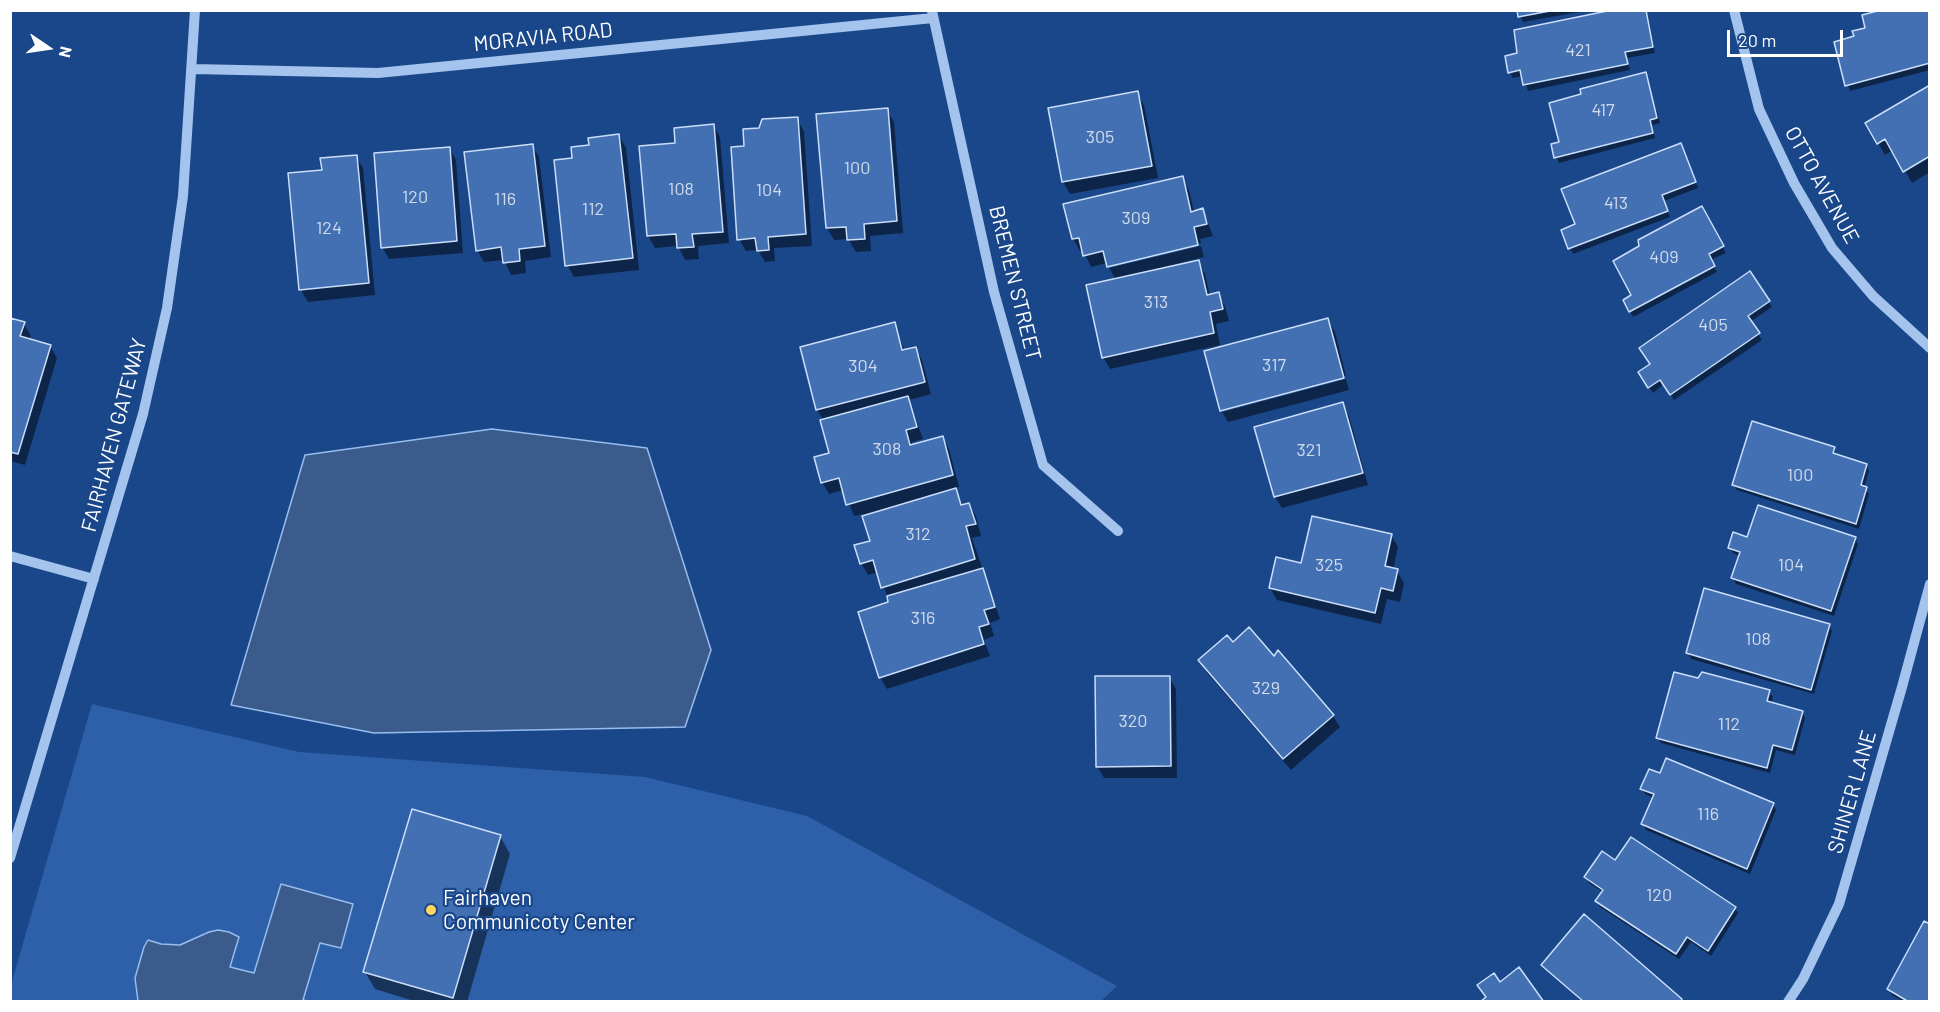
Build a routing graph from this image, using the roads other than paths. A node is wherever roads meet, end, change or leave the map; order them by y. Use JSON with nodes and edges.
{"nodes":[{"id":1,"x":195,"y":10,"type":"edge"},
{"id":2,"x":1734,"y":10,"type":"edge"},
{"id":3,"x":933,"y":14,"type":"edge"},
{"id":4,"x":193,"y":69,"type":"junction"},
{"id":5,"x":1929,"y":348,"type":"edge"},
{"id":6,"x":1118,"y":531,"type":"dead end"},
{"id":7,"x":10,"y":556,"type":"edge"},
{"id":8,"x":94,"y":579,"type":"junction"},
{"id":9,"x":1929,"y":584,"type":"edge"},
{"id":10,"x":10,"y":858,"type":"edge"},
{"id":11,"x":1788,"y":1002,"type":"edge"}],
"edges":[{"from":1,"to":4,"type":"street","name":"FAIRHAVEN GATEWAY"},
{"from":2,"to":5,"type":"street","name":"OTTO AVENUE"},
{"from":3,"to":4,"type":"street","name":"MORAVIA ROAD"},
{"from":3,"to":6,"type":"street","name":"BREMEN STREET"},
{"from":4,"to":8,"type":"street","name":"FAIRHAVEN GATEWAY"},
{"from":7,"to":8,"type":"street"},
{"from":8,"to":10,"type":"street","name":"FAIRHAVEN GATEWAY"},
{"from":9,"to":11,"type":"street","name":"SHINER LANE"}]}
